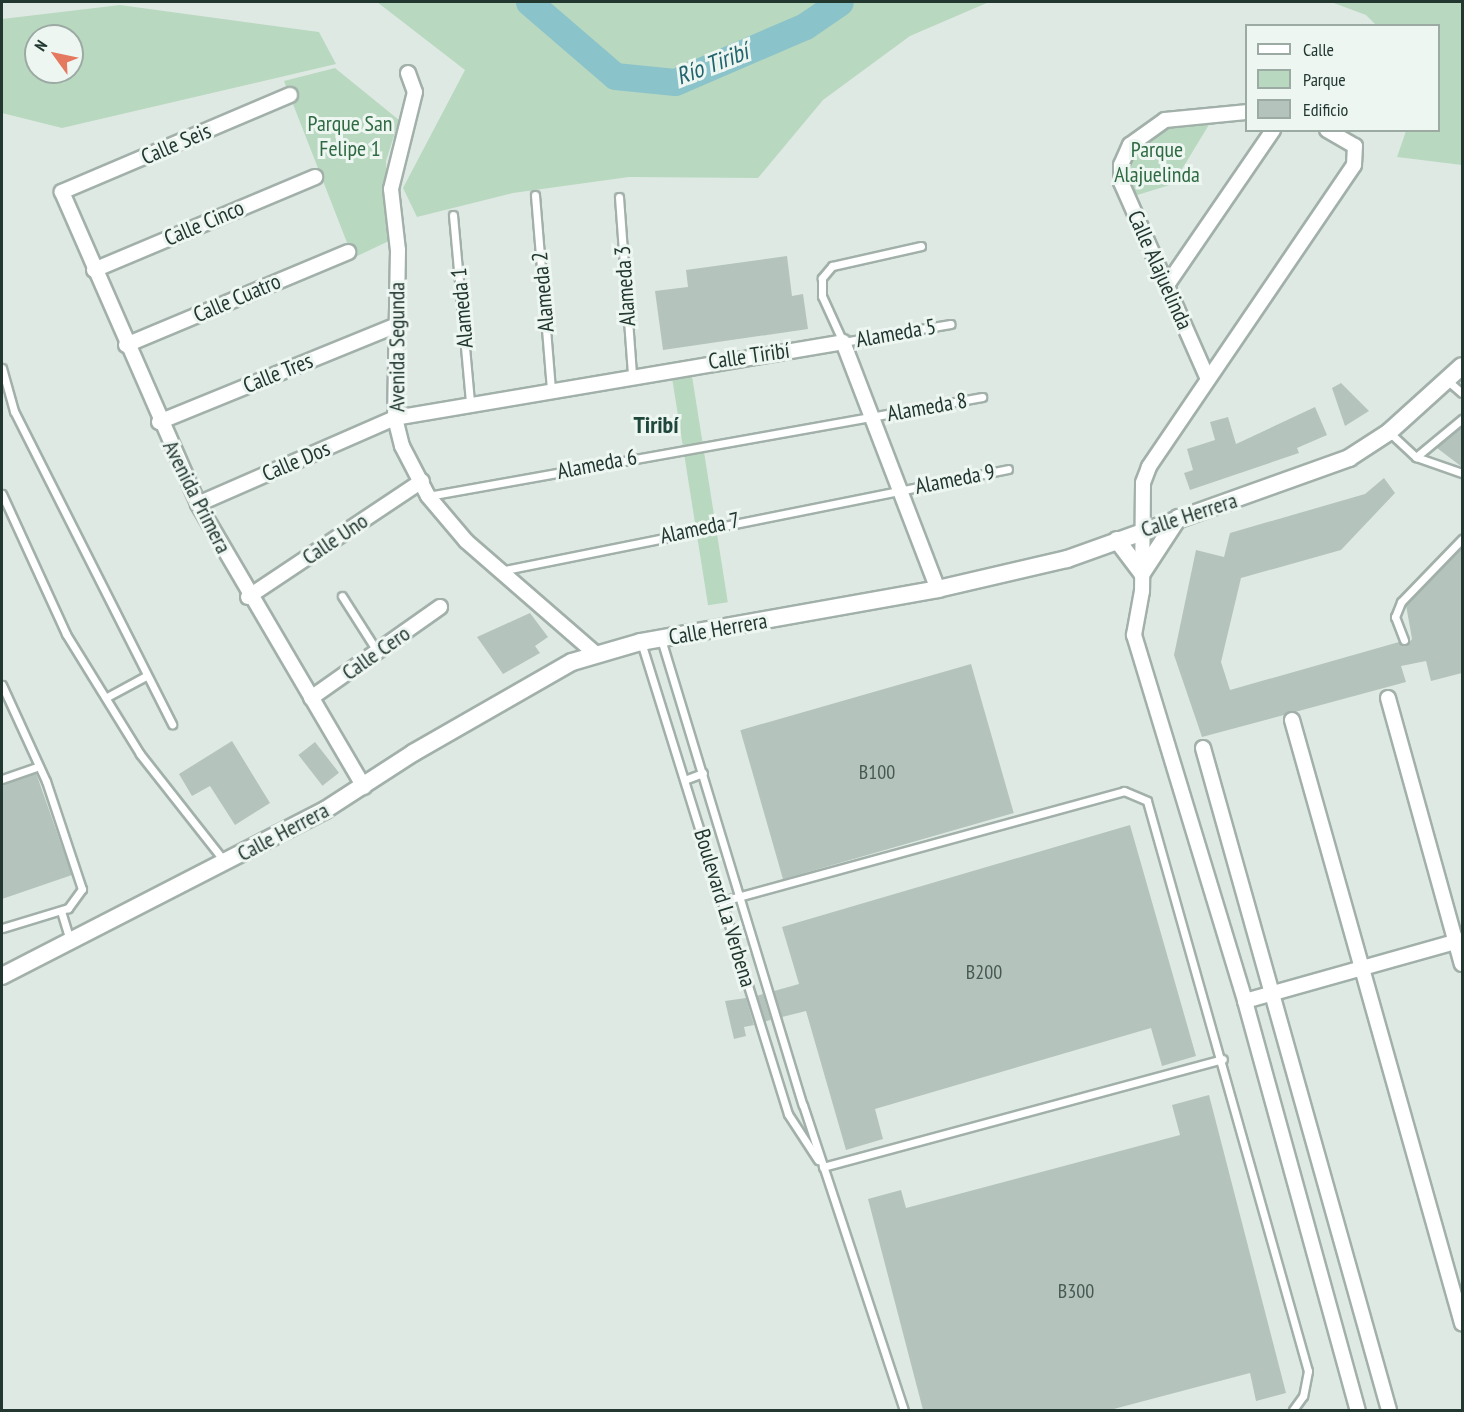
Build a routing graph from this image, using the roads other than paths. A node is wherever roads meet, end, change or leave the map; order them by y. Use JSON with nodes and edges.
{"nodes":[{"id":1,"x":408,"y":73,"type":"dead end"},
{"id":2,"x":290,"y":95,"type":"dead end"},
{"id":3,"x":1245,"y":112,"type":"edge"},
{"id":4,"x":1272,"y":132,"type":"edge"},
{"id":5,"x":1330,"y":132,"type":"edge"},
{"id":6,"x":315,"y":177,"type":"dead end"},
{"id":7,"x":62,"y":192,"type":"joint"},
{"id":8,"x":534,"y":195,"type":"dead end"},
{"id":9,"x":619,"y":197,"type":"dead end"},
{"id":10,"x":453,"y":215,"type":"dead end"},
{"id":11,"x":921,"y":246,"type":"dead end"},
{"id":12,"x":348,"y":252,"type":"dead end"},
{"id":13,"x":94,"y":270,"type":"junction"},
{"id":14,"x":1167,"y":285,"type":"junction"},
{"id":15,"x":950,"y":324,"type":"dead end"},
{"id":16,"x":397,"y":325,"type":"junction"},
{"id":17,"x":843,"y":342,"type":"junction"},
{"id":18,"x":126,"y":345,"type":"junction"},
{"id":19,"x":1462,"y":366,"type":"edge"},
{"id":20,"x":2,"y":368,"type":"edge"},
{"id":21,"x":632,"y":374,"type":"junction"},
{"id":22,"x":1208,"y":377,"type":"junction"},
{"id":23,"x":1448,"y":381,"type":"junction"},
{"id":24,"x":5,"y":387,"type":"edge"},
{"id":25,"x":551,"y":388,"type":"junction"},
{"id":26,"x":1462,"y":393,"type":"edge"},
{"id":27,"x":982,"y":397,"type":"dead end"},
{"id":28,"x":470,"y":401,"type":"junction"},
{"id":29,"x":873,"y":416,"type":"junction"},
{"id":30,"x":395,"y":418,"type":"junction"},
{"id":31,"x":1462,"y":418,"type":"edge"},
{"id":32,"x":159,"y":422,"type":"junction"},
{"id":33,"x":1389,"y":432,"type":"junction"},
{"id":34,"x":1416,"y":456,"type":"junction"},
{"id":35,"x":1008,"y":469,"type":"dead end"},
{"id":36,"x":1462,"y":473,"type":"edge"},
{"id":37,"x":422,"y":481,"type":"junction"},
{"id":38,"x":902,"y":490,"type":"junction"},
{"id":39,"x":2,"y":494,"type":"edge"},
{"id":40,"x":428,"y":496,"type":"junction"},
{"id":41,"x":198,"y":504,"type":"junction"},
{"id":42,"x":1178,"y":518,"type":"junction"},
{"id":43,"x":1142,"y":530,"type":"junction"},
{"id":44,"x":1462,"y":539,"type":"edge"},
{"id":45,"x":1117,"y":540,"type":"junction"},
{"id":46,"x":498,"y":572,"type":"junction"},
{"id":47,"x":1142,"y":573,"type":"junction"},
{"id":48,"x":938,"y":589,"type":"junction"},
{"id":49,"x":342,"y":596,"type":"dead end"},
{"id":50,"x":248,"y":597,"type":"junction"},
{"id":51,"x":440,"y":607,"type":"dead end"},
{"id":52,"x":662,"y":639,"type":"junction"},
{"id":53,"x":1404,"y":640,"type":"dead end"},
{"id":54,"x":641,"y":642,"type":"junction"},
{"id":55,"x":377,"y":651,"type":"junction"},
{"id":56,"x":596,"y":654,"type":"junction"},
{"id":57,"x":146,"y":676,"type":"junction"},
{"id":58,"x":2,"y":685,"type":"edge"},
{"id":59,"x":107,"y":697,"type":"junction"},
{"id":60,"x":311,"y":698,"type":"junction"},
{"id":61,"x":1388,"y":698,"type":"dead end"},
{"id":62,"x":1292,"y":720,"type":"dead end"},
{"id":63,"x":172,"y":724,"type":"dead end"},
{"id":64,"x":1203,"y":748,"type":"dead end"},
{"id":65,"x":39,"y":766,"type":"junction"},
{"id":66,"x":703,"y":773,"type":"junction"},
{"id":67,"x":2,"y":779,"type":"edge"},
{"id":68,"x":687,"y":779,"type":"junction"},
{"id":69,"x":364,"y":787,"type":"junction"},
{"id":70,"x":225,"y":863,"type":"junction"},
{"id":71,"x":741,"y":897,"type":"junction"},
{"id":72,"x":723,"y":901,"type":"junction"},
{"id":73,"x":61,"y":911,"type":"junction"},
{"id":74,"x":2,"y":928,"type":"edge"},
{"id":75,"x":70,"y":941,"type":"junction"},
{"id":76,"x":1460,"y":941,"type":"edge"},
{"id":77,"x":1462,"y":964,"type":"edge"},
{"id":78,"x":1362,"y":969,"type":"junction"},
{"id":79,"x":2,"y":976,"type":"edge"},
{"id":80,"x":1271,"y":994,"type":"junction"},
{"id":81,"x":1245,"y":1001,"type":"junction"},
{"id":82,"x":1223,"y":1059,"type":"junction"},
{"id":83,"x":823,"y":1167,"type":"junction"},
{"id":84,"x":1462,"y":1323,"type":"edge"},
{"id":85,"x":904,"y":1410,"type":"edge"},
{"id":86,"x":1293,"y":1410,"type":"edge"},
{"id":87,"x":1358,"y":1410,"type":"edge"},
{"id":88,"x":1389,"y":1410,"type":"edge"}],
"edges":[{"from":1,"to":16,"type":"street","name":"Avenida Segunda"},
{"from":2,"to":7,"type":"street","name":"Calle Seis"},
{"from":3,"to":14,"type":"street","name":"Calle Alajuelinda"},
{"from":4,"to":14,"type":"street"},
{"from":5,"to":22,"type":"street"},
{"from":6,"to":13,"type":"street","name":"Calle Cinco"},
{"from":7,"to":13,"type":"street","name":"Avenida Primera"},
{"from":8,"to":25,"type":"lane","name":"Alameda 2"},
{"from":9,"to":21,"type":"lane","name":"Alameda 3"},
{"from":10,"to":28,"type":"lane","name":"Alameda 1"},
{"from":11,"to":17,"type":"lane"},
{"from":12,"to":18,"type":"street","name":"Calle Cuatro"},
{"from":13,"to":18,"type":"street","name":"Avenida Primera"},
{"from":14,"to":22,"type":"street","name":"Calle Alajuelinda"},
{"from":15,"to":17,"type":"lane","name":"Alameda 5"},
{"from":16,"to":30,"type":"street","name":"Avenida Segunda"},
{"from":16,"to":32,"type":"street","name":"Calle Tres"},
{"from":17,"to":21,"type":"street","name":"Calle Tiribí"},
{"from":17,"to":29,"type":"street"},
{"from":18,"to":32,"type":"street","name":"Avenida Primera"},
{"from":19,"to":23,"type":"street","name":"Calle Herrera"},
{"from":20,"to":24,"type":"lane"},
{"from":21,"to":25,"type":"street","name":"Calle Tiribí"},
{"from":22,"to":43,"type":"street"},
{"from":23,"to":26,"type":"lane"},
{"from":23,"to":33,"type":"street","name":"Calle Herrera"},
{"from":24,"to":57,"type":"lane"},
{"from":25,"to":28,"type":"street","name":"Calle Tiribí"},
{"from":27,"to":29,"type":"lane","name":"Alameda 8"},
{"from":28,"to":30,"type":"street","name":"Calle Tiribí"},
{"from":29,"to":38,"type":"street"},
{"from":29,"to":40,"type":"lane","name":"Alameda 6"},
{"from":30,"to":37,"type":"street","name":"Avenida Segunda"},
{"from":30,"to":41,"type":"street","name":"Calle Dos"},
{"from":31,"to":34,"type":"lane"},
{"from":32,"to":41,"type":"street","name":"Avenida Primera"},
{"from":33,"to":34,"type":"lane"},
{"from":33,"to":42,"type":"street","name":"Calle Herrera"},
{"from":34,"to":36,"type":"lane"},
{"from":35,"to":38,"type":"lane","name":"Alameda 9"},
{"from":37,"to":40,"type":"street","name":"Avenida Segunda"},
{"from":37,"to":50,"type":"street","name":"Calle Uno"},
{"from":38,"to":46,"type":"lane","name":"Alameda 7"},
{"from":38,"to":48,"type":"street"},
{"from":39,"to":59,"type":"lane"},
{"from":40,"to":46,"type":"street","name":"Avenida Segunda"},
{"from":41,"to":50,"type":"street","name":"Avenida Primera"},
{"from":42,"to":43,"type":"street","name":"Calle Herrera"},
{"from":42,"to":47,"type":"street"},
{"from":43,"to":45,"type":"street","name":"Calle Herrera"},
{"from":43,"to":47,"type":"street"},
{"from":44,"to":53,"type":"lane"},
{"from":45,"to":47,"type":"street"},
{"from":45,"to":48,"type":"street","name":"Calle Herrera"},
{"from":46,"to":56,"type":"street","name":"Avenida Segunda"},
{"from":47,"to":81,"type":"street"},
{"from":48,"to":52,"type":"street","name":"Calle Herrera"},
{"from":49,"to":55,"type":"lane"},
{"from":50,"to":60,"type":"street","name":"Avenida Primera"},
{"from":51,"to":55,"type":"street","name":"Calle Cero"},
{"from":52,"to":54,"type":"street","name":"Calle Herrera"},
{"from":52,"to":66,"type":"lane","name":"Boulevard La Verbena"},
{"from":54,"to":56,"type":"street","name":"Calle Herrera"},
{"from":54,"to":68,"type":"lane","name":"Boulevard La Verbena"},
{"from":55,"to":60,"type":"street","name":"Calle Cero"},
{"from":56,"to":69,"type":"street","name":"Calle Herrera"},
{"from":57,"to":59,"type":"lane"},
{"from":57,"to":63,"type":"lane"},
{"from":58,"to":65,"type":"lane"},
{"from":59,"to":70,"type":"lane"},
{"from":60,"to":69,"type":"street","name":"Avenida Primera"},
{"from":61,"to":76,"type":"street"},
{"from":62,"to":78,"type":"street"},
{"from":64,"to":80,"type":"street"},
{"from":65,"to":67,"type":"lane"},
{"from":65,"to":73,"type":"lane"},
{"from":66,"to":68,"type":"lane"},
{"from":66,"to":71,"type":"lane","name":"Boulevard La Verbena"},
{"from":68,"to":72,"type":"lane","name":"Boulevard La Verbena"},
{"from":69,"to":70,"type":"street","name":"Calle Herrera"},
{"from":70,"to":75,"type":"street","name":"Calle Herrera"},
{"from":71,"to":72,"type":"lane"},
{"from":71,"to":82,"type":"lane"},
{"from":71,"to":83,"type":"lane","name":"Boulevard La Verbena"},
{"from":72,"to":83,"type":"lane","name":"Boulevard La Verbena"},
{"from":73,"to":74,"type":"lane"},
{"from":73,"to":75,"type":"lane"},
{"from":75,"to":79,"type":"street","name":"Calle Herrera"},
{"from":76,"to":77,"type":"street"},
{"from":76,"to":78,"type":"street"},
{"from":78,"to":80,"type":"street"},
{"from":78,"to":84,"type":"street"},
{"from":80,"to":81,"type":"street"},
{"from":80,"to":88,"type":"street"},
{"from":81,"to":87,"type":"street"},
{"from":82,"to":83,"type":"lane"},
{"from":82,"to":86,"type":"lane"},
{"from":83,"to":85,"type":"lane","name":"Boulevard La Verbena"}]}
